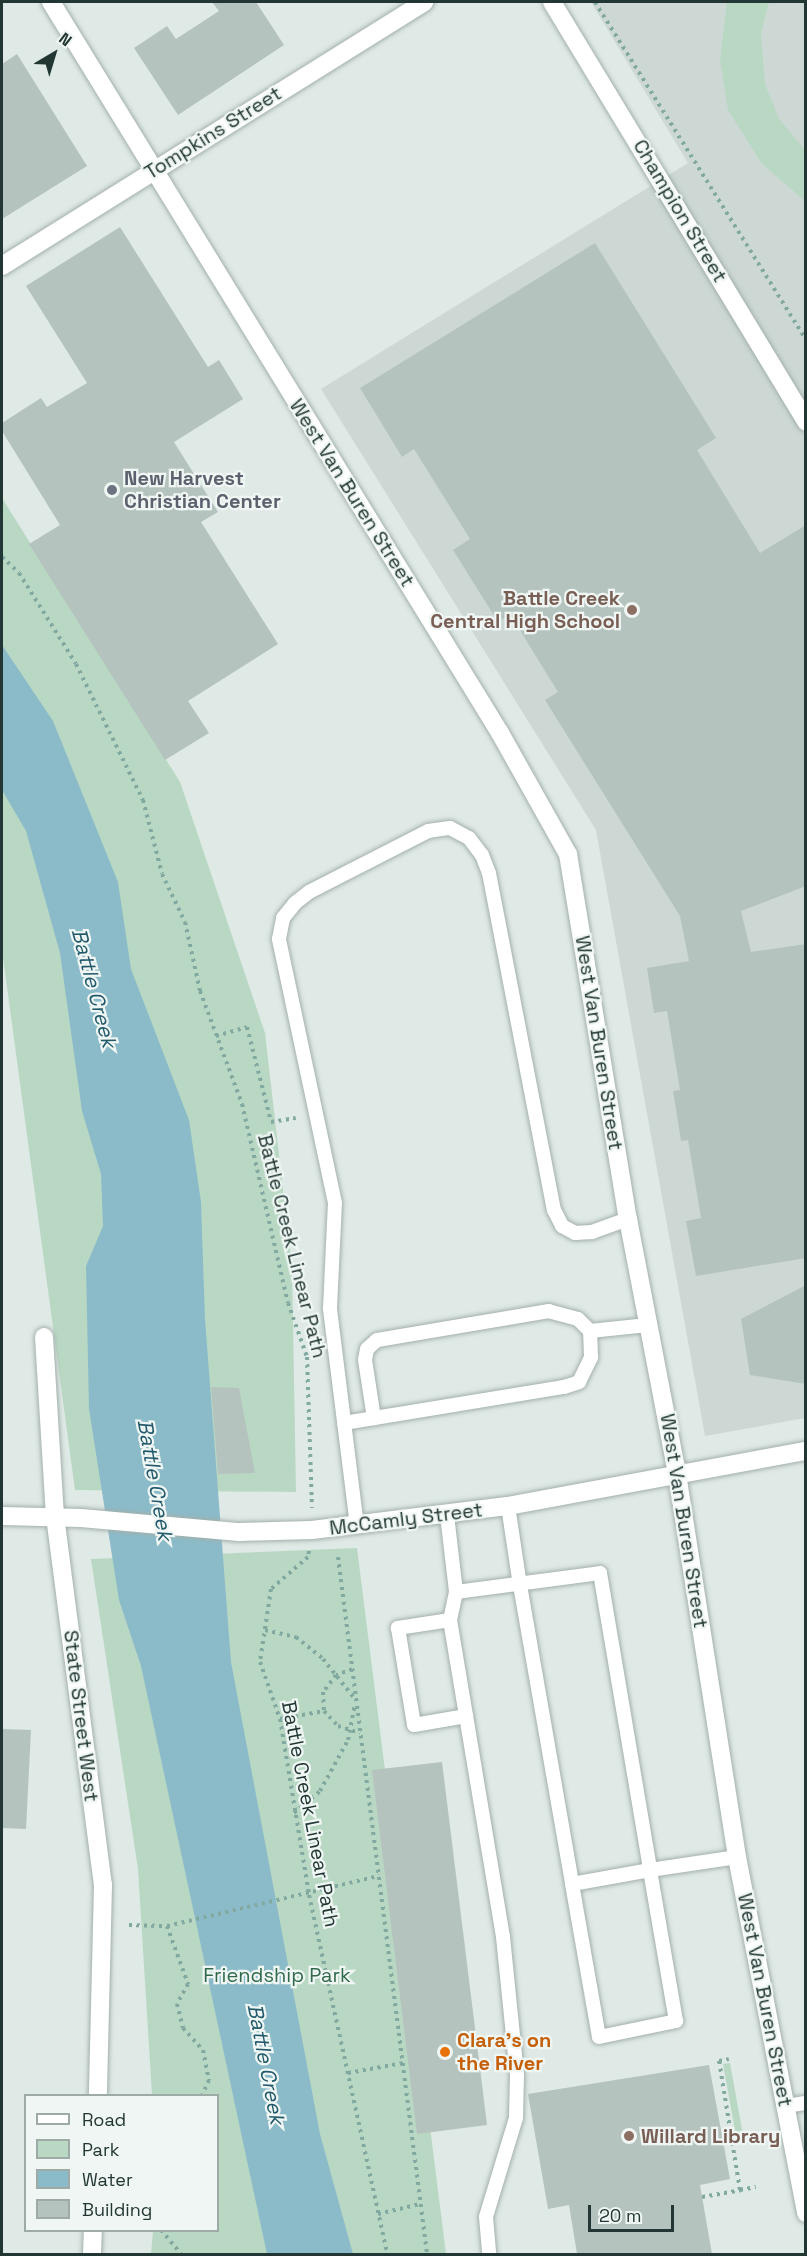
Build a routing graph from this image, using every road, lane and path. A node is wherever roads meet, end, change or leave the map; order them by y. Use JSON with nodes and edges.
{"nodes":[{"id":1,"x":51,"y":2,"type":"edge"},
{"id":2,"x":424,"y":2,"type":"edge"},
{"id":3,"x":552,"y":2,"type":"edge"},
{"id":4,"x":595,"y":2,"type":"edge"},
{"id":5,"x":153,"y":170,"type":"junction"},
{"id":6,"x":2,"y":266,"type":"edge"},
{"id":7,"x":806,"y":340,"type":"edge"},
{"id":8,"x":806,"y":422,"type":"edge"},
{"id":9,"x":2,"y":557,"type":"edge"},
{"id":10,"x":216,"y":1036,"type":"junction"},
{"id":11,"x":315,"y":1115,"type":"junction"},
{"id":12,"x":628,"y":1220,"type":"junction"},
{"id":13,"x":648,"y":1325,"type":"junction"},
{"id":14,"x":590,"y":1331,"type":"junction"},
{"id":15,"x":44,"y":1337,"type":"dead end"},
{"id":16,"x":374,"y":1418,"type":"junction"},
{"id":17,"x":344,"y":1423,"type":"junction"},
{"id":18,"x":806,"y":1451,"type":"edge"},
{"id":19,"x":677,"y":1474,"type":"junction"},
{"id":20,"x":508,"y":1506,"type":"junction"},
{"id":21,"x":447,"y":1515,"type":"junction"},
{"id":22,"x":2,"y":1516,"type":"edge"},
{"id":23,"x":55,"y":1516,"type":"junction"},
{"id":24,"x":357,"y":1526,"type":"junction"},
{"id":25,"x":312,"y":1530,"type":"junction"},
{"id":26,"x":338,"y":1557,"type":"dead end"},
{"id":27,"x":520,"y":1585,"type":"junction"},
{"id":28,"x":456,"y":1592,"type":"junction"},
{"id":29,"x":450,"y":1620,"type":"junction"},
{"id":30,"x":265,"y":1630,"type":"junction"},
{"id":31,"x":352,"y":1669,"type":"junction"},
{"id":32,"x":336,"y":1675,"type":"junction"},
{"id":33,"x":356,"y":1700,"type":"junction"},
{"id":34,"x":324,"y":1711,"type":"junction"},
{"id":35,"x":466,"y":1716,"type":"junction"},
{"id":36,"x":280,"y":1719,"type":"junction"},
{"id":37,"x":351,"y":1729,"type":"junction"},
{"id":38,"x":361,"y":1733,"type":"junction"},
{"id":39,"x":294,"y":1814,"type":"junction"},
{"id":40,"x":737,"y":1857,"type":"junction"},
{"id":41,"x":650,"y":1870,"type":"junction"},
{"id":42,"x":379,"y":1876,"type":"junction"},
{"id":43,"x":572,"y":1884,"type":"junction"},
{"id":44,"x":309,"y":1895,"type":"junction"},
{"id":45,"x":129,"y":1925,"type":"dead end"},
{"id":46,"x":166,"y":1926,"type":"junction"},
{"id":47,"x":729,"y":2059,"type":"dead end"},
{"id":48,"x":403,"y":2063,"type":"junction"},
{"id":49,"x":348,"y":2073,"type":"junction"},
{"id":50,"x":98,"y":2094,"type":"edge"},
{"id":51,"x":203,"y":2094,"type":"edge"},
{"id":52,"x":806,"y":2103,"type":"edge"},
{"id":53,"x":786,"y":2106,"type":"junction"},
{"id":54,"x":756,"y":2187,"type":"dead end"},
{"id":55,"x":740,"y":2190,"type":"junction"},
{"id":56,"x":702,"y":2197,"type":"dead end"},
{"id":57,"x":420,"y":2204,"type":"junction"},
{"id":58,"x":806,"y":2213,"type":"edge"},
{"id":59,"x":378,"y":2214,"type":"junction"},
{"id":60,"x":93,"y":2232,"type":"edge"},
{"id":61,"x":162,"y":2232,"type":"edge"},
{"id":62,"x":92,"y":2254,"type":"edge"},
{"id":63,"x":181,"y":2254,"type":"edge"},
{"id":64,"x":387,"y":2254,"type":"edge"},
{"id":65,"x":427,"y":2254,"type":"edge"},
{"id":66,"x":489,"y":2254,"type":"edge"}],
"edges":[{"from":1,"to":5,"type":"street","name":"West Van Buren Street"},
{"from":2,"to":5,"type":"street","name":"Tompkins Street"},
{"from":3,"to":8,"type":"street","name":"Champion Street"},
{"from":4,"to":7,"type":"path"},
{"from":5,"to":6,"type":"street","name":"Tompkins Street"},
{"from":5,"to":12,"type":"street","name":"West Van Buren Street"},
{"from":9,"to":10,"type":"path","name":"Battle Creek Linear Path"},
{"from":10,"to":11,"type":"path"},
{"from":10,"to":25,"type":"path","name":"Battle Creek Linear Path"},
{"from":11,"to":12,"type":"lane"},
{"from":11,"to":17,"type":"lane"},
{"from":12,"to":13,"type":"street","name":"West Van Buren Street"},
{"from":13,"to":14,"type":"lane"},
{"from":13,"to":19,"type":"street","name":"West Van Buren Street"},
{"from":14,"to":16,"type":"lane"},
{"from":14,"to":16,"type":"lane"},
{"from":15,"to":23,"type":"street","name":"State Street West"},
{"from":16,"to":17,"type":"lane"},
{"from":17,"to":24,"type":"lane"},
{"from":18,"to":19,"type":"street","name":"McCamly Street"},
{"from":19,"to":20,"type":"street","name":"McCamly Street"},
{"from":19,"to":40,"type":"street","name":"West Van Buren Street"},
{"from":20,"to":21,"type":"street","name":"McCamly Street"},
{"from":20,"to":27,"type":"lane"},
{"from":21,"to":24,"type":"street","name":"McCamly Street"},
{"from":21,"to":28,"type":"lane"},
{"from":22,"to":23,"type":"street","name":"McCamly Street"},
{"from":23,"to":25,"type":"street","name":"McCamly Street"},
{"from":23,"to":50,"type":"street","name":"State Street West"},
{"from":24,"to":25,"type":"street","name":"McCamly Street"},
{"from":25,"to":30,"type":"path","name":"Battle Creek Linear Path"},
{"from":26,"to":31,"type":"path"},
{"from":27,"to":28,"type":"lane"},
{"from":27,"to":41,"type":"lane"},
{"from":27,"to":43,"type":"lane"},
{"from":28,"to":29,"type":"lane"},
{"from":29,"to":35,"type":"lane"},
{"from":29,"to":35,"type":"lane"},
{"from":30,"to":32,"type":"path"},
{"from":30,"to":36,"type":"path","name":"Battle Creek Linear Path"},
{"from":31,"to":32,"type":"path"},
{"from":31,"to":33,"type":"path"},
{"from":32,"to":33,"type":"path"},
{"from":32,"to":34,"type":"path"},
{"from":33,"to":37,"type":"path"},
{"from":33,"to":38,"type":"path"},
{"from":34,"to":36,"type":"path"},
{"from":34,"to":37,"type":"path"},
{"from":35,"to":66,"type":"lane"},
{"from":36,"to":39,"type":"path","name":"Battle Creek Linear Path"},
{"from":37,"to":38,"type":"path"},
{"from":37,"to":39,"type":"path"},
{"from":38,"to":42,"type":"path"},
{"from":39,"to":44,"type":"path","name":"Battle Creek Linear Path"},
{"from":40,"to":41,"type":"lane"},
{"from":40,"to":53,"type":"street","name":"West Van Buren Street"},
{"from":41,"to":43,"type":"lane"},
{"from":41,"to":43,"type":"lane"},
{"from":42,"to":44,"type":"path"},
{"from":42,"to":48,"type":"path"},
{"from":44,"to":46,"type":"path"},
{"from":44,"to":49,"type":"path","name":"Battle Creek Linear Path"},
{"from":45,"to":46,"type":"path"},
{"from":46,"to":51,"type":"path"},
{"from":47,"to":55,"type":"path"},
{"from":48,"to":49,"type":"path"},
{"from":48,"to":57,"type":"path"},
{"from":49,"to":59,"type":"path","name":"Battle Creek Linear Path"},
{"from":52,"to":53,"type":"lane"},
{"from":53,"to":58,"type":"street","name":"West Van Buren Street"},
{"from":54,"to":55,"type":"path"},
{"from":55,"to":56,"type":"path"},
{"from":57,"to":59,"type":"path"},
{"from":57,"to":65,"type":"path"},
{"from":59,"to":64,"type":"path","name":"Battle Creek Linear Path"},
{"from":60,"to":62,"type":"street"},
{"from":61,"to":63,"type":"path"}]}
